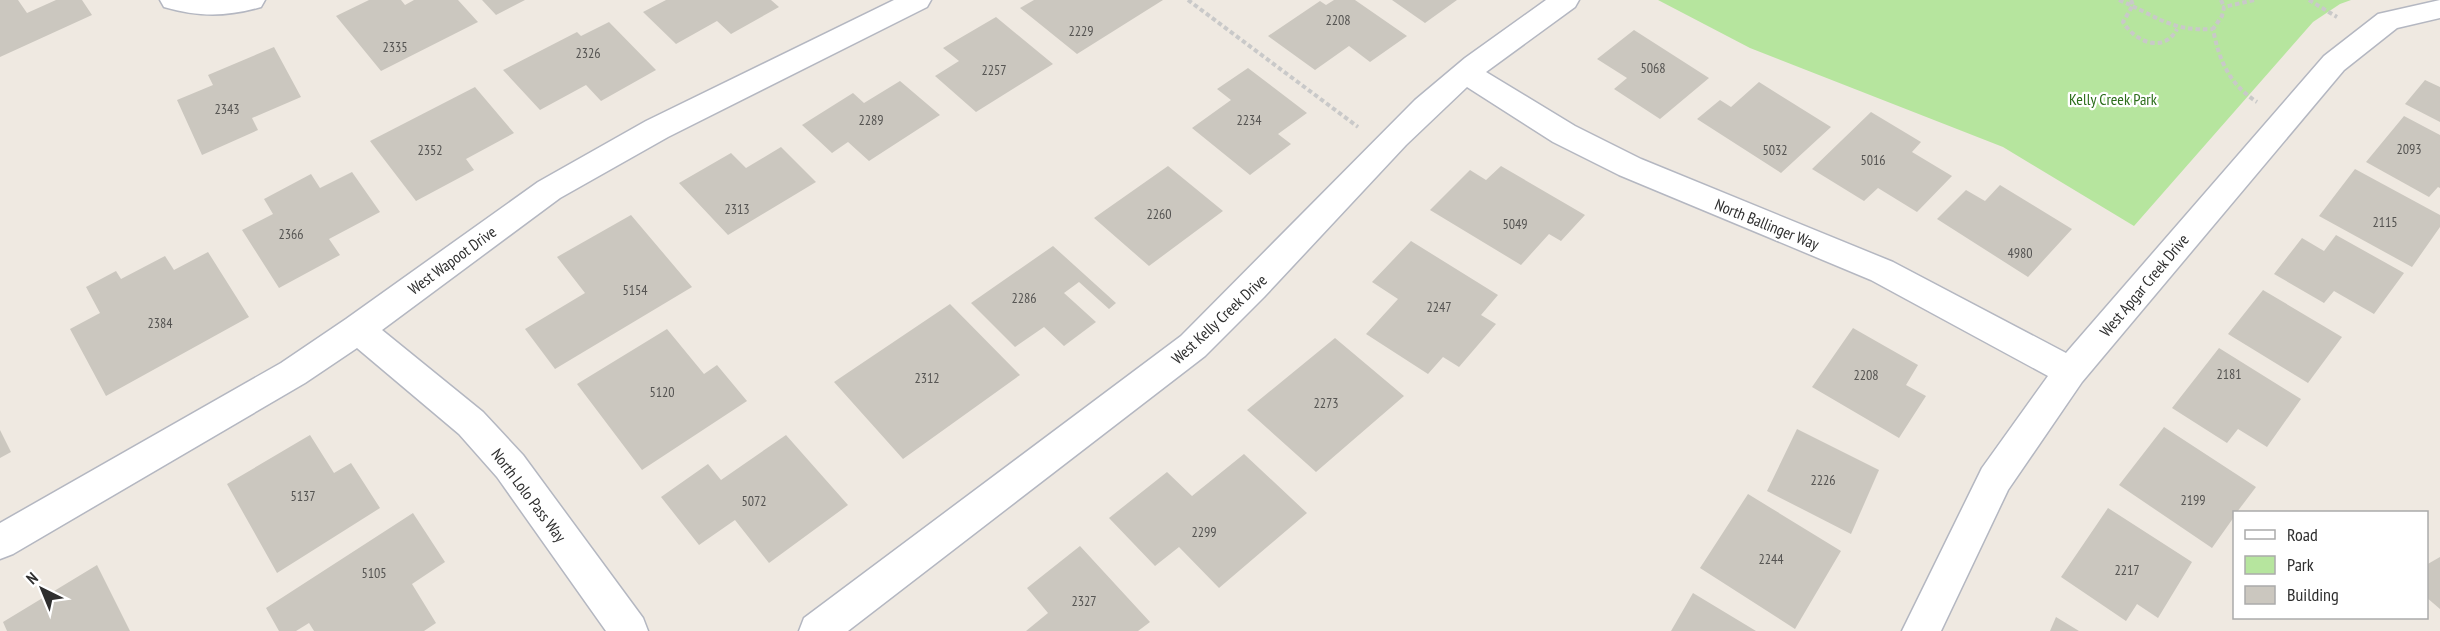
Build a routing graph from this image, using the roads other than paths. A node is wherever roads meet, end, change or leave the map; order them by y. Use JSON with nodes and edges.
{"nodes":[{"id":1,"x":174,"y":0,"type":"edge"},
{"id":2,"x":251,"y":0,"type":"edge"},
{"id":3,"x":917,"y":0,"type":"edge"},
{"id":4,"x":1565,"y":0,"type":"edge"},
{"id":5,"x":2440,"y":8,"type":"edge"},
{"id":6,"x":1466,"y":73,"type":"junction"},
{"id":7,"x":358,"y":328,"type":"junction"},
{"id":8,"x":2070,"y":372,"type":"junction"},
{"id":9,"x":0,"y":542,"type":"edge"},
{"id":10,"x":629,"y":631,"type":"edge"},
{"id":11,"x":818,"y":631,"type":"edge"},
{"id":12,"x":1921,"y":631,"type":"edge"}],
"edges":[{"from":1,"to":2,"type":"street"},
{"from":3,"to":7,"type":"street","name":"West Wapoot Drive"},
{"from":4,"to":6,"type":"street","name":"West Kelly Creek Drive"},
{"from":5,"to":8,"type":"street","name":"West Apgar Creek Drive"},
{"from":6,"to":8,"type":"street","name":"North Ballinger Way"},
{"from":6,"to":11,"type":"street","name":"West Kelly Creek Drive"},
{"from":7,"to":9,"type":"street","name":"West Wapoot Drive"},
{"from":7,"to":10,"type":"street","name":"North Lolo Pass Way"},
{"from":8,"to":12,"type":"street","name":"West Apgar Creek Drive"}]}
